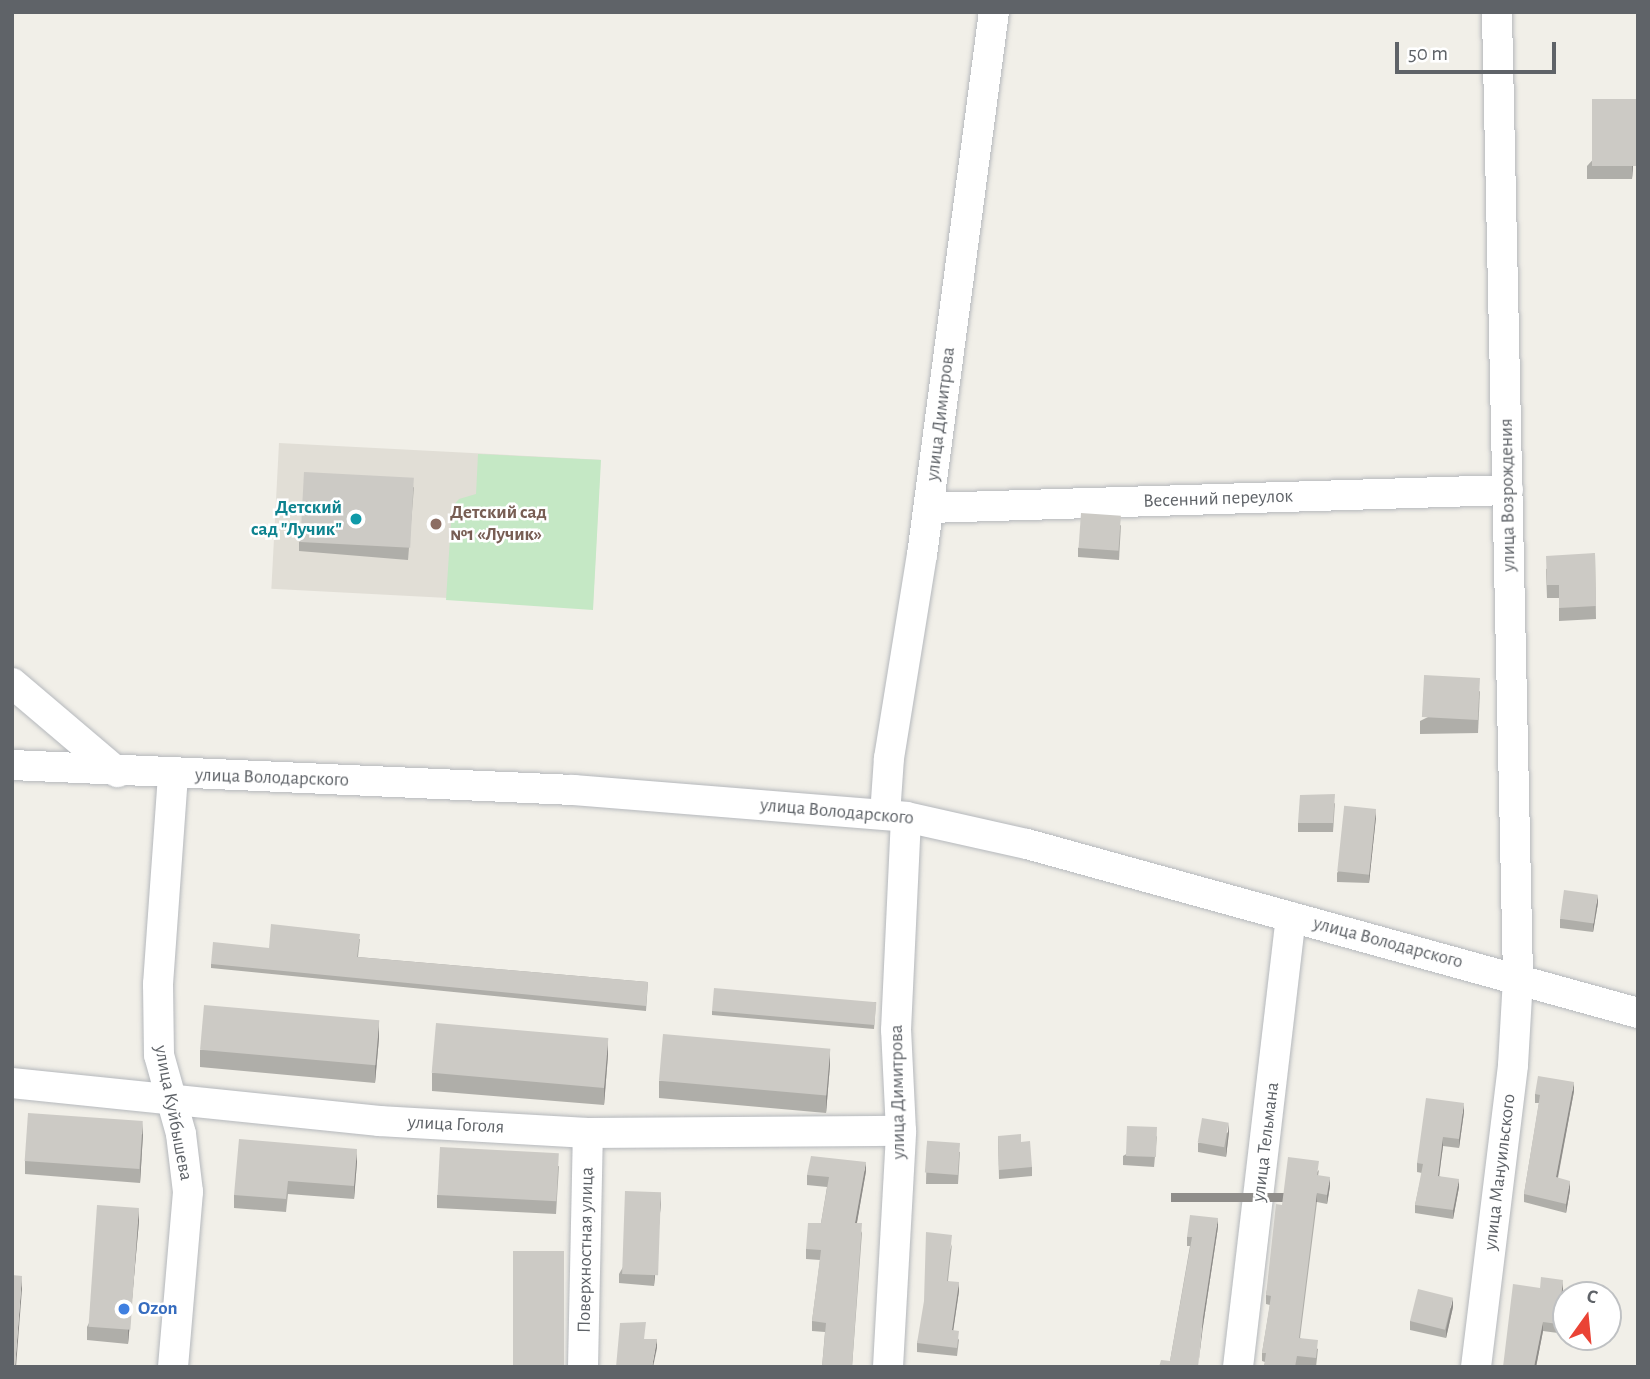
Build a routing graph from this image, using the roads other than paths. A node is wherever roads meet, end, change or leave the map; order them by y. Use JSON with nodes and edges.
{"nodes":[{"id":1,"x":994,"y":12,"type":"edge"},
{"id":2,"x":1497,"y":12,"type":"edge"},
{"id":3,"x":1508,"y":490,"type":"junction"},
{"id":4,"x":929,"y":508,"type":"junction"},
{"id":5,"x":12,"y":683,"type":"edge"},
{"id":6,"x":12,"y":765,"type":"edge"},
{"id":7,"x":117,"y":772,"type":"junction"},
{"id":8,"x":173,"y":775,"type":"junction"},
{"id":9,"x":896,"y":816,"type":"junction"},
{"id":10,"x":1291,"y":917,"type":"junction"},
{"id":11,"x":1518,"y":977,"type":"junction"},
{"id":12,"x":1638,"y":1013,"type":"edge"},
{"id":13,"x":12,"y":1083,"type":"edge"},
{"id":14,"x":168,"y":1100,"type":"junction"},
{"id":15,"x":901,"y":1131,"type":"junction"},
{"id":16,"x":588,"y":1133,"type":"junction"},
{"id":17,"x":173,"y":1367,"type":"edge"},
{"id":18,"x":583,"y":1367,"type":"edge"},
{"id":19,"x":888,"y":1367,"type":"edge"},
{"id":20,"x":1238,"y":1367,"type":"edge"},
{"id":21,"x":1476,"y":1367,"type":"edge"}],
"edges":[{"from":1,"to":4,"type":"street","name":"улица Димитрова"},
{"from":2,"to":3,"type":"street","name":"улица Возрождения"},
{"from":3,"to":4,"type":"street","name":"Весенний переулок"},
{"from":3,"to":11,"type":"street","name":"улица Возрождения"},
{"from":4,"to":9,"type":"street","name":"улица Димитрова"},
{"from":5,"to":7,"type":"street"},
{"from":6,"to":7,"type":"street","name":"улица Володарского"},
{"from":7,"to":8,"type":"street","name":"улица Володарского"},
{"from":8,"to":9,"type":"street","name":"улица Володарского"},
{"from":8,"to":14,"type":"street","name":"улица Куйбышева"},
{"from":9,"to":10,"type":"street","name":"улица Володарского"},
{"from":9,"to":15,"type":"street","name":"улица Димитрова"},
{"from":10,"to":11,"type":"street","name":"улица Володарского"},
{"from":10,"to":20,"type":"street","name":"улица Тельмана"},
{"from":11,"to":12,"type":"street","name":"улица Володарского"},
{"from":11,"to":21,"type":"street","name":"улица Мануильского"},
{"from":13,"to":14,"type":"street","name":"улица Гоголя"},
{"from":14,"to":16,"type":"street","name":"улица Гоголя"},
{"from":14,"to":17,"type":"street","name":"улица Куйбышева"},
{"from":15,"to":16,"type":"street","name":"улица Гоголя"},
{"from":15,"to":19,"type":"street","name":"улица Димитрова"},
{"from":16,"to":18,"type":"street","name":"Поверхностная улица"}]}
